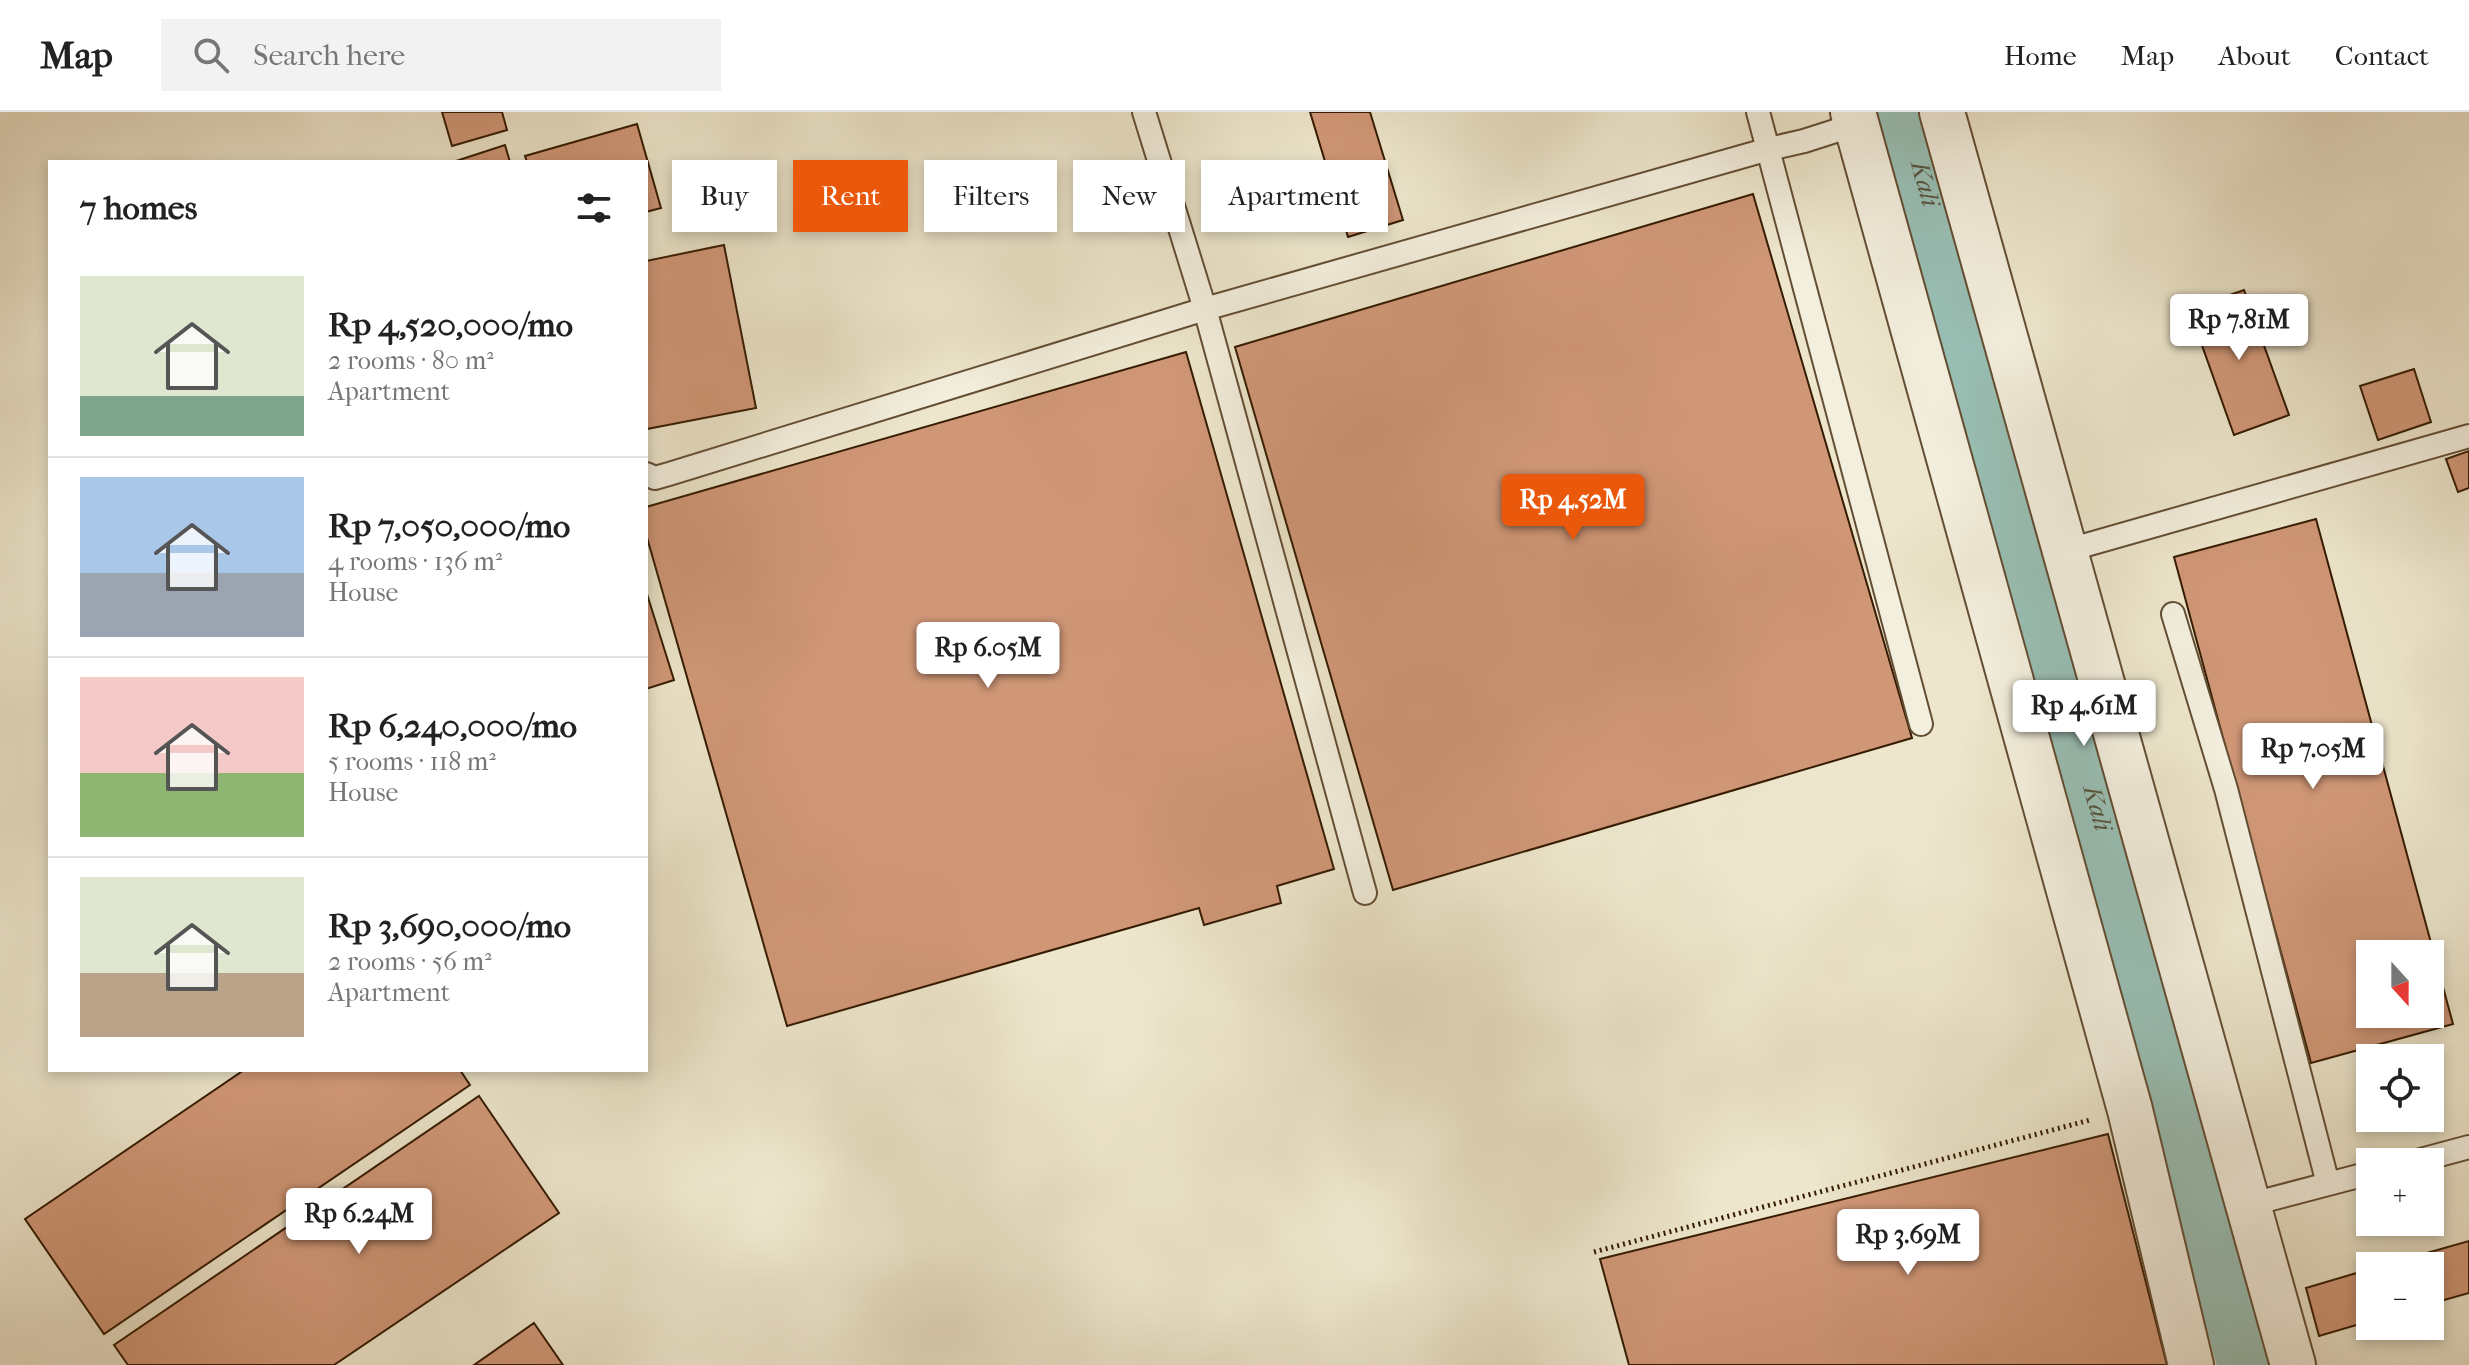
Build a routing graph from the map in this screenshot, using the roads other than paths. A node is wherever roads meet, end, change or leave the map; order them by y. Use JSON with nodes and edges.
{"nodes":[{"id":1,"x":1144,"y":112,"type":"edge"},
{"id":2,"x":1758,"y":112,"type":"edge"},
{"id":3,"x":1942,"y":112,"type":"edge"},
{"id":4,"x":1855,"y":118,"type":"edge"},
{"id":5,"x":1769,"y":149,"type":"junction"},
{"id":6,"x":1205,"y":309,"type":"junction"},
{"id":7,"x":2469,"y":436,"type":"edge"},
{"id":8,"x":648,"y":475,"type":"edge"},
{"id":9,"x":2065,"y":551,"type":"junction"},
{"id":10,"x":2173,"y":614,"type":"dead end"},
{"id":11,"x":1921,"y":724,"type":"dead end"},
{"id":12,"x":1365,"y":893,"type":"dead end"},
{"id":13,"x":2469,"y":1147,"type":"edge"},
{"id":14,"x":2444,"y":1154,"type":"edge"},
{"id":15,"x":2356,"y":1177,"type":"edge"},
{"id":16,"x":2328,"y":1184,"type":"junction"},
{"id":17,"x":2248,"y":1205,"type":"junction"},
{"id":18,"x":2191,"y":1365,"type":"edge"},
{"id":19,"x":2293,"y":1365,"type":"edge"}],
"edges":[{"from":1,"to":6,"type":"lane"},
{"from":2,"to":5,"type":"lane"},
{"from":3,"to":9,"type":"street"},
{"from":4,"to":5,"type":"lane"},
{"from":4,"to":18,"type":"street"},
{"from":5,"to":6,"type":"lane"},
{"from":5,"to":11,"type":"lane"},
{"from":6,"to":8,"type":"lane"},
{"from":6,"to":12,"type":"lane"},
{"from":7,"to":9,"type":"lane"},
{"from":9,"to":17,"type":"street"},
{"from":10,"to":16,"type":"lane"},
{"from":13,"to":14,"type":"lane"},
{"from":15,"to":16,"type":"lane"},
{"from":16,"to":17,"type":"lane"},
{"from":17,"to":19,"type":"street"}]}
